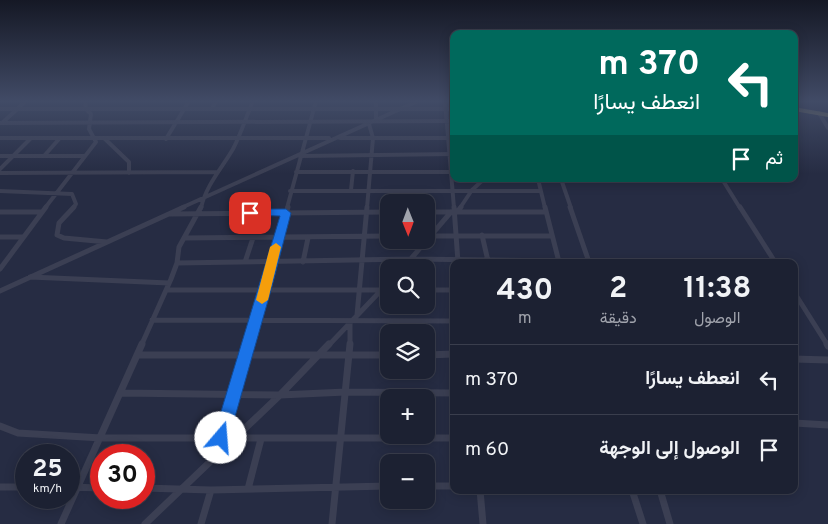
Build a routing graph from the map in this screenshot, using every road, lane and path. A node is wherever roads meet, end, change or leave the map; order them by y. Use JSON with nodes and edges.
{"nodes":[{"id":1,"x":90,"y":125,"type":"edge"},
{"id":2,"x":174,"y":125,"type":"edge"},
{"id":3,"x":241,"y":125,"type":"edge"},
{"id":4,"x":309,"y":125,"type":"edge"},
{"id":5,"x":364,"y":125,"type":"edge"},
{"id":6,"x":372,"y":125,"type":"edge"},
{"id":7,"x":446,"y":125,"type":"edge"},
{"id":8,"x":0,"y":138,"type":"edge"},
{"id":9,"x":336,"y":138,"type":"junction"},
{"id":10,"x":373,"y":138,"type":"junction"},
{"id":11,"x":447,"y":138,"type":"junction"},
{"id":12,"x":30,"y":139,"type":"junction"},
{"id":13,"x":59,"y":139,"type":"junction"},
{"id":14,"x":94,"y":139,"type":"junction"},
{"id":15,"x":103,"y":139,"type":"junction"},
{"id":16,"x":166,"y":139,"type":"junction"},
{"id":17,"x":236,"y":139,"type":"junction"},
{"id":18,"x":305,"y":140,"type":"junction"},
{"id":19,"x":450,"y":150,"type":"edge"},
{"id":20,"x":450,"y":154,"type":"edge"},
{"id":21,"x":301,"y":155,"type":"junction"},
{"id":22,"x":371,"y":155,"type":"junction"},
{"id":23,"x":0,"y":156,"type":"edge"},
{"id":24,"x":12,"y":156,"type":"junction"},
{"id":25,"x":44,"y":156,"type":"junction"},
{"id":26,"x":85,"y":156,"type":"junction"},
{"id":27,"x":0,"y":169,"type":"edge"},
{"id":28,"x":353,"y":171,"type":"junction"},
{"id":29,"x":369,"y":171,"type":"junction"},
{"id":30,"x":216,"y":172,"type":"junction"},
{"id":31,"x":296,"y":172,"type":"junction"},
{"id":32,"x":450,"y":172,"type":"edge"},
{"id":33,"x":0,"y":173,"type":"edge"},
{"id":34,"x":73,"y":173,"type":"junction"},
{"id":35,"x":129,"y":173,"type":"junction"},
{"id":36,"x":453,"y":182,"type":"edge"},
{"id":37,"x":481,"y":182,"type":"edge"},
{"id":38,"x":539,"y":182,"type":"edge"},
{"id":39,"x":562,"y":182,"type":"edge"},
{"id":40,"x":724,"y":182,"type":"edge"},
{"id":41,"x":351,"y":190,"type":"junction"},
{"id":42,"x":367,"y":190,"type":"junction"},
{"id":43,"x":453,"y":190,"type":"junction"},
{"id":44,"x":472,"y":190,"type":"junction"},
{"id":45,"x":0,"y":191,"type":"edge"},
{"id":46,"x":290,"y":191,"type":"junction"},
{"id":47,"x":541,"y":191,"type":"junction"},
{"id":48,"x":57,"y":192,"type":"junction"},
{"id":49,"x":203,"y":198,"type":"junction"},
{"id":50,"x":42,"y":212,"type":"junction"},
{"id":51,"x":365,"y":212,"type":"junction"},
{"id":52,"x":380,"y":212,"type":"edge"},
{"id":53,"x":435,"y":212,"type":"edge"},
{"id":54,"x":454,"y":212,"type":"junction"},
{"id":55,"x":546,"y":212,"type":"junction"},
{"id":56,"x":1,"y":213,"type":"edge"},
{"id":57,"x":198,"y":213,"type":"junction"},
{"id":58,"x":286,"y":213,"type":"junction"},
{"id":59,"x":165,"y":214,"type":"junction"},
{"id":60,"x":435,"y":230,"type":"edge"},
{"id":61,"x":455,"y":235,"type":"junction"},
{"id":62,"x":482,"y":235,"type":"junction"},
{"id":63,"x":363,"y":236,"type":"junction"},
{"id":64,"x":380,"y":236,"type":"edge"},
{"id":65,"x":435,"y":236,"type":"edge"},
{"id":66,"x":552,"y":236,"type":"junction"},
{"id":67,"x":0,"y":237,"type":"edge"},
{"id":68,"x":22,"y":237,"type":"junction"},
{"id":69,"x":184,"y":238,"type":"junction"},
{"id":70,"x":254,"y":238,"type":"junction"},
{"id":71,"x":278,"y":238,"type":"junction"},
{"id":72,"x":308,"y":238,"type":"junction"},
{"id":73,"x":108,"y":242,"type":"junction"},
{"id":74,"x":418,"y":249,"type":"edge"},
{"id":75,"x":410,"y":259,"type":"edge"},
{"id":76,"x":458,"y":259,"type":"edge"},
{"id":77,"x":488,"y":259,"type":"edge"},
{"id":78,"x":558,"y":259,"type":"edge"},
{"id":79,"x":588,"y":259,"type":"edge"},
{"id":80,"x":773,"y":259,"type":"edge"},
{"id":81,"x":361,"y":260,"type":"junction"},
{"id":82,"x":380,"y":260,"type":"edge"},
{"id":83,"x":435,"y":260,"type":"edge"},
{"id":84,"x":450,"y":261,"type":"edge"},
{"id":85,"x":246,"y":262,"type":"junction"},
{"id":86,"x":272,"y":262,"type":"junction"},
{"id":87,"x":303,"y":262,"type":"junction"},
{"id":88,"x":2,"y":263,"type":"edge"},
{"id":89,"x":177,"y":263,"type":"junction"},
{"id":90,"x":0,"y":269,"type":"edge"},
{"id":91,"x":30,"y":277,"type":"junction"},
{"id":92,"x":169,"y":283,"type":"junction"},
{"id":93,"x":1,"y":289,"type":"edge"},
{"id":94,"x":166,"y":290,"type":"junction"},
{"id":95,"x":265,"y":290,"type":"junction"},
{"id":96,"x":358,"y":290,"type":"junction"},
{"id":97,"x":380,"y":290,"type":"edge"},
{"id":98,"x":435,"y":290,"type":"edge"},
{"id":99,"x":450,"y":290,"type":"edge"},
{"id":100,"x":380,"y":295,"type":"edge"},
{"id":101,"x":798,"y":298,"type":"edge"},
{"id":102,"x":354,"y":319,"type":"junction"},
{"id":103,"x":152,"y":320,"type":"junction"},
{"id":104,"x":256,"y":320,"type":"junction"},
{"id":105,"x":450,"y":321,"type":"edge"},
{"id":106,"x":828,"y":346,"type":"edge"},
{"id":107,"x":450,"y":354,"type":"edge"},
{"id":108,"x":137,"y":355,"type":"junction"},
{"id":109,"x":245,"y":355,"type":"junction"},
{"id":110,"x":320,"y":355,"type":"junction"},
{"id":111,"x":380,"y":355,"type":"edge"},
{"id":112,"x":435,"y":355,"type":"edge"},
{"id":113,"x":350,"y":356,"type":"junction"},
{"id":114,"x":798,"y":358,"type":"edge"},
{"id":115,"x":828,"y":360,"type":"edge"},
{"id":116,"x":346,"y":392,"type":"junction"},
{"id":117,"x":120,"y":393,"type":"junction"},
{"id":118,"x":450,"y":393,"type":"edge"},
{"id":119,"x":235,"y":394,"type":"junction"},
{"id":120,"x":280,"y":395,"type":"junction"},
{"id":121,"x":798,"y":423,"type":"edge"},
{"id":122,"x":828,"y":425,"type":"edge"},
{"id":123,"x":0,"y":426,"type":"edge"},
{"id":124,"x":101,"y":438,"type":"junction"},
{"id":125,"x":221,"y":438,"type":"junction"},
{"id":126,"x":340,"y":438,"type":"junction"},
{"id":127,"x":450,"y":438,"type":"edge"},
{"id":128,"x":232,"y":439,"type":"junction"},
{"id":129,"x":261,"y":439,"type":"junction"},
{"id":130,"x":80,"y":486,"type":"edge"},
{"id":131,"x":380,"y":486,"type":"edge"},
{"id":132,"x":435,"y":486,"type":"edge"},
{"id":133,"x":450,"y":486,"type":"edge"},
{"id":134,"x":0,"y":487,"type":"edge"},
{"id":135,"x":15,"y":487,"type":"edge"},
{"id":136,"x":336,"y":487,"type":"junction"},
{"id":137,"x":155,"y":488,"type":"edge"},
{"id":138,"x":180,"y":488,"type":"junction"},
{"id":139,"x":248,"y":489,"type":"junction"},
{"id":140,"x":211,"y":490,"type":"junction"},
{"id":141,"x":480,"y":494,"type":"edge"},
{"id":142,"x":633,"y":494,"type":"edge"},
{"id":143,"x":661,"y":494,"type":"edge"},
{"id":144,"x":68,"y":509,"type":"edge"},
{"id":145,"x":61,"y":524,"type":"edge"},
{"id":146,"x":145,"y":524,"type":"edge"},
{"id":147,"x":201,"y":524,"type":"edge"},
{"id":148,"x":332,"y":524,"type":"edge"},
{"id":149,"x":483,"y":524,"type":"edge"},
{"id":150,"x":642,"y":524,"type":"edge"},
{"id":151,"x":670,"y":524,"type":"edge"}],
"edges":[{"from":1,"to":14,"type":"street"},
{"from":2,"to":16,"type":"street"},
{"from":3,"to":17,"type":"street"},
{"from":4,"to":18,"type":"street"},
{"from":5,"to":9,"type":"street"},
{"from":6,"to":10,"type":"street"},
{"from":7,"to":11,"type":"street"},
{"from":8,"to":12,"type":"street"},
{"from":9,"to":10,"type":"street"},
{"from":9,"to":18,"type":"street"},
{"from":9,"to":21,"type":"street"},
{"from":10,"to":11,"type":"street"},
{"from":10,"to":22,"type":"street"},
{"from":11,"to":19,"type":"street"},
{"from":12,"to":13,"type":"street"},
{"from":12,"to":24,"type":"street"},
{"from":13,"to":14,"type":"street"},
{"from":13,"to":25,"type":"street"},
{"from":14,"to":15,"type":"street"},
{"from":14,"to":26,"type":"street"},
{"from":15,"to":16,"type":"street"},
{"from":15,"to":35,"type":"street"},
{"from":16,"to":17,"type":"street"},
{"from":17,"to":18,"type":"street"},
{"from":17,"to":30,"type":"street"},
{"from":18,"to":21,"type":"street"},
{"from":20,"to":22,"type":"street"},
{"from":21,"to":22,"type":"street"},
{"from":21,"to":31,"type":"street"},
{"from":21,"to":49,"type":"street"},
{"from":22,"to":29,"type":"street"},
{"from":23,"to":24,"type":"street"},
{"from":24,"to":25,"type":"street"},
{"from":24,"to":27,"type":"street"},
{"from":25,"to":26,"type":"street"},
{"from":26,"to":34,"type":"street"},
{"from":28,"to":29,"type":"street"},
{"from":28,"to":31,"type":"street"},
{"from":28,"to":41,"type":"street"},
{"from":29,"to":32,"type":"street"},
{"from":29,"to":42,"type":"street"},
{"from":30,"to":35,"type":"street"},
{"from":30,"to":49,"type":"street"},
{"from":31,"to":46,"type":"street"},
{"from":33,"to":34,"type":"street"},
{"from":34,"to":35,"type":"street"},
{"from":34,"to":48,"type":"street"},
{"from":36,"to":43,"type":"street"},
{"from":37,"to":44,"type":"street"},
{"from":38,"to":47,"type":"street"},
{"from":39,"to":79,"type":"street"},
{"from":40,"to":80,"type":"street"},
{"from":41,"to":42,"type":"street"},
{"from":41,"to":46,"type":"street"},
{"from":42,"to":43,"type":"street"},
{"from":42,"to":51,"type":"street"},
{"from":43,"to":44,"type":"street"},
{"from":43,"to":54,"type":"street"},
{"from":44,"to":47,"type":"street"},
{"from":44,"to":54,"type":"street"},
{"from":45,"to":48,"type":"street"},
{"from":46,"to":58,"type":"street"},
{"from":47,"to":55,"type":"street"},
{"from":48,"to":50,"type":"street"},
{"from":48,"to":73,"type":"street"},
{"from":49,"to":57,"type":"street"},
{"from":49,"to":59,"type":"street"},
{"from":50,"to":56,"type":"street"},
{"from":50,"to":68,"type":"street"},
{"from":51,"to":52,"type":"street"},
{"from":51,"to":58,"type":"street"},
{"from":51,"to":63,"type":"street"},
{"from":53,"to":54,"type":"street"},
{"from":54,"to":55,"type":"street"},
{"from":54,"to":60,"type":"street"},
{"from":54,"to":61,"type":"street"},
{"from":55,"to":66,"type":"street"},
{"from":57,"to":58,"type":"street"},
{"from":57,"to":59,"type":"street"},
{"from":57,"to":69,"type":"street"},
{"from":58,"to":71,"type":"street"},
{"from":59,"to":73,"type":"street"},
{"from":61,"to":62,"type":"street"},
{"from":61,"to":65,"type":"street"},
{"from":61,"to":76,"type":"street"},
{"from":62,"to":66,"type":"street"},
{"from":62,"to":77,"type":"street"},
{"from":63,"to":64,"type":"street"},
{"from":63,"to":72,"type":"street"},
{"from":63,"to":81,"type":"street"},
{"from":66,"to":78,"type":"street"},
{"from":67,"to":68,"type":"street"},
{"from":68,"to":88,"type":"street"},
{"from":69,"to":70,"type":"street"},
{"from":69,"to":89,"type":"street"},
{"from":70,"to":71,"type":"street"},
{"from":70,"to":85,"type":"street"},
{"from":71,"to":72,"type":"street"},
{"from":71,"to":86,"type":"street"},
{"from":72,"to":87,"type":"street"},
{"from":73,"to":91,"type":"street"},
{"from":74,"to":75,"type":"street"},
{"from":81,"to":82,"type":"street"},
{"from":81,"to":87,"type":"street"},
{"from":81,"to":96,"type":"street"},
{"from":83,"to":84,"type":"street"},
{"from":85,"to":86,"type":"street"},
{"from":85,"to":89,"type":"street"},
{"from":86,"to":87,"type":"street"},
{"from":86,"to":95,"type":"street"},
{"from":88,"to":90,"type":"street"},
{"from":89,"to":92,"type":"street"},
{"from":91,"to":92,"type":"street"},
{"from":91,"to":93,"type":"street"},
{"from":92,"to":94,"type":"street"},
{"from":94,"to":95,"type":"street"},
{"from":94,"to":103,"type":"street"},
{"from":95,"to":96,"type":"street"},
{"from":95,"to":104,"type":"street"},
{"from":96,"to":97,"type":"street"},
{"from":96,"to":102,"type":"street"},
{"from":98,"to":99,"type":"street"},
{"from":100,"to":102,"type":"street"},
{"from":101,"to":106,"type":"street"},
{"from":102,"to":104,"type":"street"},
{"from":102,"to":105,"type":"street"},
{"from":102,"to":110,"type":"street"},
{"from":102,"to":113,"type":"street"},
{"from":103,"to":104,"type":"street"},
{"from":103,"to":108,"type":"street"},
{"from":104,"to":109,"type":"street"},
{"from":107,"to":112,"type":"street"},
{"from":108,"to":109,"type":"street"},
{"from":108,"to":117,"type":"street"},
{"from":109,"to":110,"type":"street"},
{"from":109,"to":119,"type":"street"},
{"from":110,"to":113,"type":"street"},
{"from":110,"to":120,"type":"street"},
{"from":111,"to":113,"type":"street"},
{"from":113,"to":116,"type":"street"},
{"from":114,"to":115,"type":"street"},
{"from":116,"to":118,"type":"street"},
{"from":116,"to":120,"type":"street"},
{"from":116,"to":126,"type":"street"},
{"from":117,"to":119,"type":"street"},
{"from":117,"to":124,"type":"street"},
{"from":119,"to":120,"type":"street"},
{"from":119,"to":125,"type":"street"},
{"from":120,"to":128,"type":"street"},
{"from":121,"to":122,"type":"street"},
{"from":123,"to":124,"type":"street"},
{"from":124,"to":125,"type":"street"},
{"from":124,"to":130,"type":"street"},
{"from":125,"to":128,"type":"street"},
{"from":126,"to":127,"type":"street"},
{"from":126,"to":129,"type":"street"},
{"from":126,"to":136,"type":"street"},
{"from":128,"to":129,"type":"street"},
{"from":128,"to":138,"type":"street"},
{"from":129,"to":139,"type":"street"},
{"from":131,"to":136,"type":"street"},
{"from":132,"to":133,"type":"street"},
{"from":134,"to":135,"type":"street"},
{"from":136,"to":139,"type":"street"},
{"from":136,"to":148,"type":"street"},
{"from":137,"to":138,"type":"street"},
{"from":138,"to":140,"type":"street"},
{"from":138,"to":146,"type":"street"},
{"from":139,"to":140,"type":"street"},
{"from":140,"to":147,"type":"street"},
{"from":141,"to":149,"type":"street"},
{"from":142,"to":150,"type":"street"},
{"from":143,"to":151,"type":"street"},
{"from":144,"to":145,"type":"street"}]}
